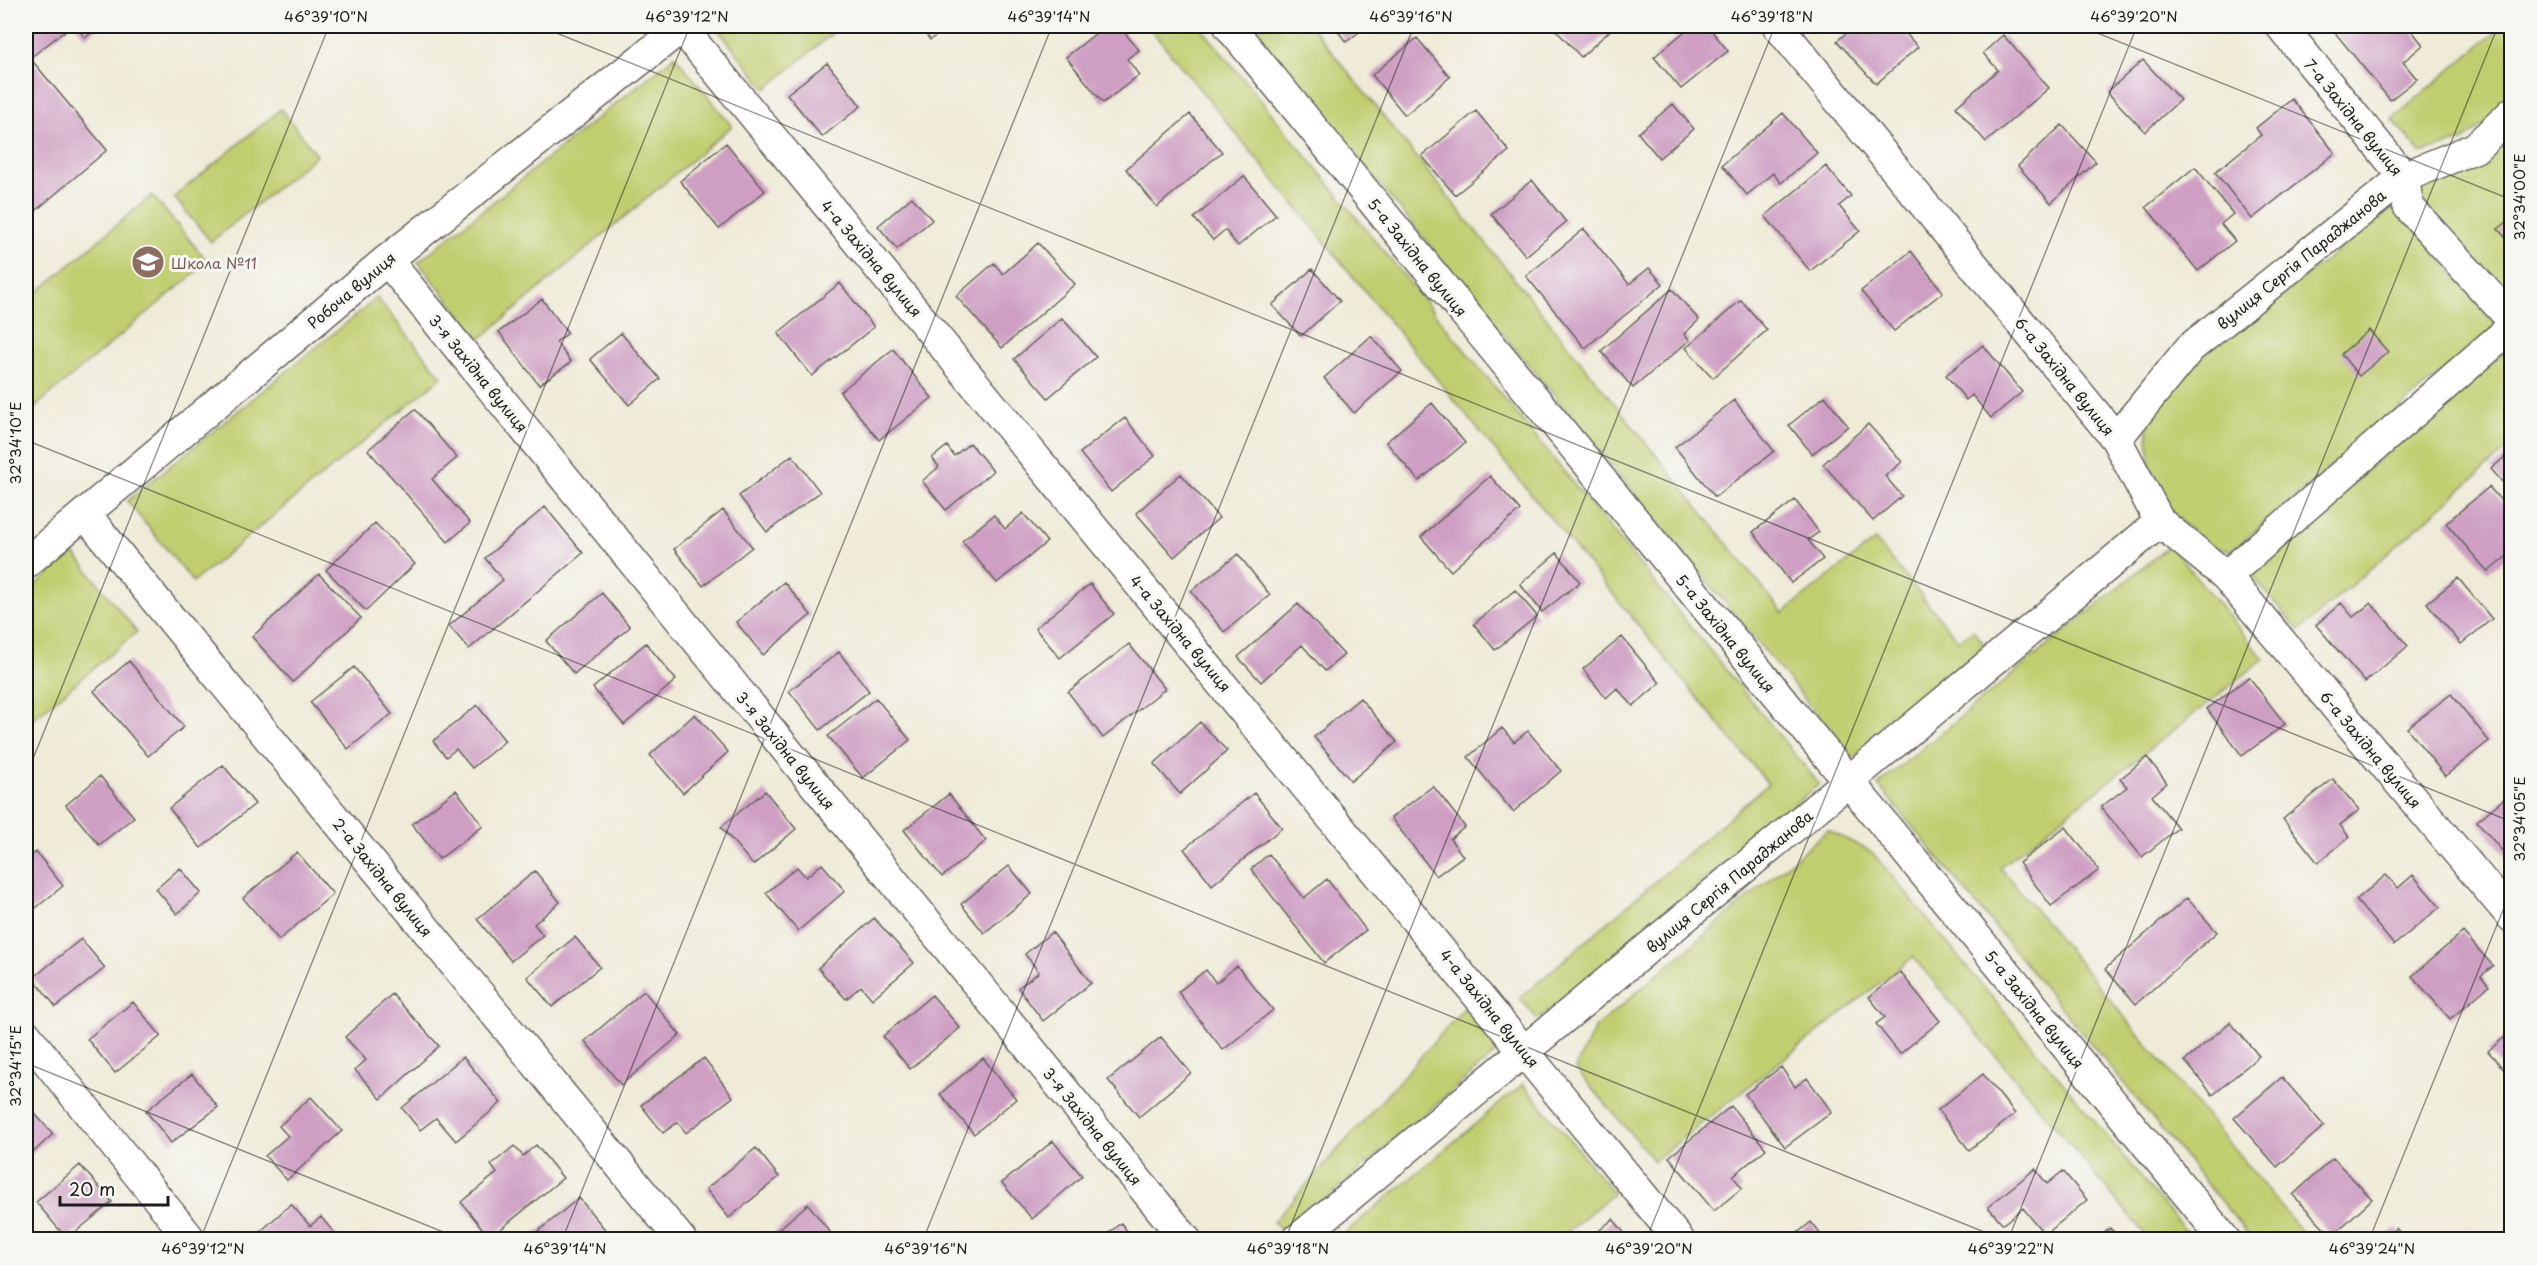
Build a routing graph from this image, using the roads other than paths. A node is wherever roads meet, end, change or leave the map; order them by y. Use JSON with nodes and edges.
{"nodes":[{"id":1,"x":682,"y":26,"type":"edge"},
{"id":2,"x":1229,"y":26,"type":"edge"},
{"id":3,"x":1778,"y":26,"type":"edge"},
{"id":4,"x":2281,"y":26,"type":"edge"},
{"id":5,"x":2511,"y":113,"type":"edge"},
{"id":6,"x":2404,"y":177,"type":"junction"},
{"id":7,"x":387,"y":260,"type":"junction"},
{"id":8,"x":2511,"y":320,"type":"edge"},
{"id":9,"x":2511,"y":327,"type":"edge"},
{"id":10,"x":2116,"y":439,"type":"junction"},
{"id":11,"x":85,"y":514,"type":"junction"},
{"id":12,"x":2160,"y":522,"type":"junction"},
{"id":13,"x":26,"y":563,"type":"edge"},
{"id":14,"x":2226,"y":576,"type":"junction"},
{"id":15,"x":1848,"y":782,"type":"junction"},
{"id":16,"x":2511,"y":917,"type":"edge"},
{"id":17,"x":26,"y":1035,"type":"edge"},
{"id":18,"x":1525,"y":1050,"type":"junction"},
{"id":19,"x":191,"y":1239,"type":"edge"},
{"id":20,"x":681,"y":1239,"type":"edge"},
{"id":21,"x":1186,"y":1239,"type":"edge"},
{"id":22,"x":1298,"y":1239,"type":"edge"},
{"id":23,"x":1679,"y":1239,"type":"edge"},
{"id":24,"x":2225,"y":1239,"type":"edge"}],
"edges":[{"from":1,"to":7,"type":"street","name":"Робоча вулиця"},
{"from":1,"to":18,"type":"street","name":"4-а Західна вулиця"},
{"from":2,"to":15,"type":"street","name":"5-а Західна вулиця"},
{"from":3,"to":10,"type":"street","name":"6-а Західна вулиця"},
{"from":4,"to":6,"type":"street","name":"7-а Західна вулиця"},
{"from":5,"to":6,"type":"street","name":"вулиця Сергія Параджанова"},
{"from":6,"to":8,"type":"street","name":"7-а Західна вулиця"},
{"from":6,"to":10,"type":"street","name":"вулиця Сергія Параджанова"},
{"from":7,"to":11,"type":"street","name":"Робоча вулиця"},
{"from":7,"to":21,"type":"street","name":"3-я Західна вулиця"},
{"from":9,"to":14,"type":"street"},
{"from":10,"to":12,"type":"street","name":"6-а Західна вулиця"},
{"from":11,"to":13,"type":"street","name":"Робоча вулиця"},
{"from":11,"to":20,"type":"street","name":"2-а Західна вулиця"},
{"from":12,"to":14,"type":"street","name":"6-а Західна вулиця"},
{"from":12,"to":15,"type":"street","name":"вулиця Сергія Параджанова"},
{"from":14,"to":16,"type":"street","name":"6-а Західна вулиця"},
{"from":15,"to":18,"type":"street","name":"вулиця Сергія Параджанова"},
{"from":15,"to":24,"type":"street","name":"5-а Західна вулиця"},
{"from":17,"to":19,"type":"street"},
{"from":18,"to":22,"type":"street","name":"вулиця Сергія Параджанова"},
{"from":18,"to":23,"type":"street","name":"4-а Західна вулиця"}]}
